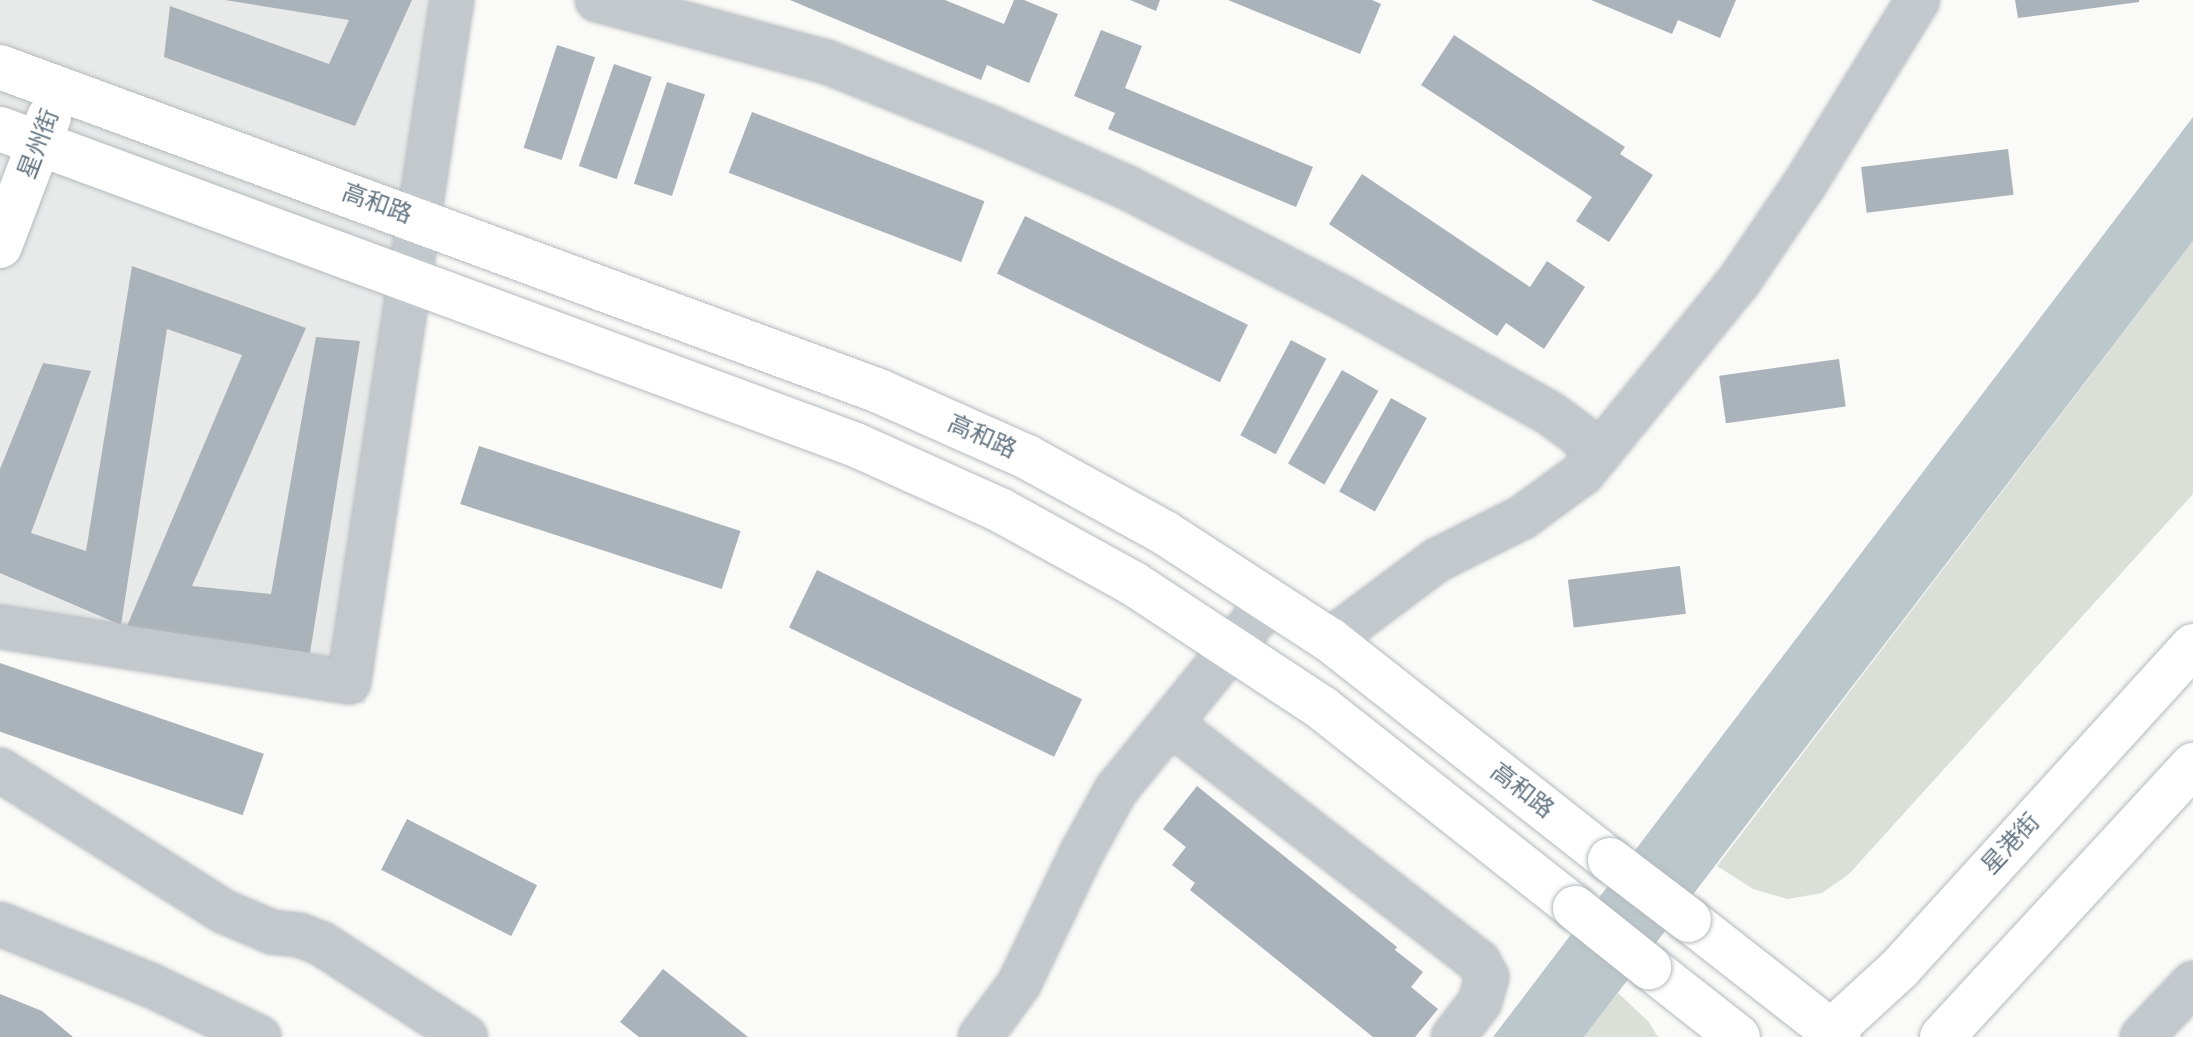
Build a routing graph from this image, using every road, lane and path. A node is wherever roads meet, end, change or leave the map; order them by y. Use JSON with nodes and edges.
{"nodes":[{"id":1,"x":452,"y":0,"type":"edge"},
{"id":2,"x":597,"y":0,"type":"edge"},
{"id":3,"x":1918,"y":0,"type":"edge"},
{"id":4,"x":2,"y":75,"type":"edge"},
{"id":5,"x":61,"y":87,"type":"junction"},
{"id":6,"x":20,"y":136,"type":"edge"},
{"id":7,"x":419,"y":220,"type":"junction"},
{"id":8,"x":0,"y":246,"type":"edge"},
{"id":9,"x":410,"y":280,"type":"junction"},
{"id":10,"x":1598,"y":455,"type":"junction"},
{"id":11,"x":1269,"y":602,"type":"junction"},
{"id":12,"x":0,"y":627,"type":"edge"},
{"id":13,"x":1330,"y":640,"type":"junction"},
{"id":14,"x":2193,"y":646,"type":"edge"},
{"id":15,"x":1233,"y":650,"type":"junction"},
{"id":16,"x":1171,"y":724,"type":"junction"},
{"id":17,"x":2193,"y":765,"type":"edge"},
{"id":18,"x":0,"y":770,"type":"edge"},
{"id":19,"x":0,"y":924,"type":"edge"},
{"id":20,"x":2193,"y":983,"type":"edge"},
{"id":21,"x":1831,"y":1035,"type":"edge"},
{"id":22,"x":259,"y":1037,"type":"edge"},
{"id":23,"x":466,"y":1037,"type":"edge"},
{"id":24,"x":980,"y":1037,"type":"edge"},
{"id":25,"x":1453,"y":1037,"type":"edge"},
{"id":26,"x":1738,"y":1037,"type":"edge"},
{"id":27,"x":1942,"y":1037,"type":"edge"},
{"id":28,"x":2142,"y":1037,"type":"edge"}],
"edges":[{"from":1,"to":7,"type":"street"},
{"from":2,"to":10,"type":"street"},
{"from":3,"to":10,"type":"street"},
{"from":4,"to":5,"type":"main road","name":"高和路"},
{"from":5,"to":6,"type":"main road","name":"星州街"},
{"from":5,"to":7,"type":"main road","name":"高和路"},
{"from":6,"to":8,"type":"main road","name":"星州街"},
{"from":6,"to":9,"type":"main road"},
{"from":7,"to":9,"type":"street"},
{"from":7,"to":11,"type":"main road","name":"高和路"},
{"from":9,"to":12,"type":"street"},
{"from":9,"to":15,"type":"main road"},
{"from":10,"to":13,"type":"street"},
{"from":11,"to":13,"type":"main road","name":"高和路"},
{"from":11,"to":15,"type":"street"},
{"from":13,"to":21,"type":"main road","name":"高和路","bridge":true},
{"from":14,"to":21,"type":"main road","name":"星港街"},
{"from":15,"to":16,"type":"street"},
{"from":15,"to":26,"type":"main road","bridge":true},
{"from":16,"to":24,"type":"street"},
{"from":16,"to":25,"type":"street"},
{"from":17,"to":27,"type":"main road"},
{"from":18,"to":23,"type":"street"},
{"from":19,"to":22,"type":"street"},
{"from":20,"to":28,"type":"street"}]}
